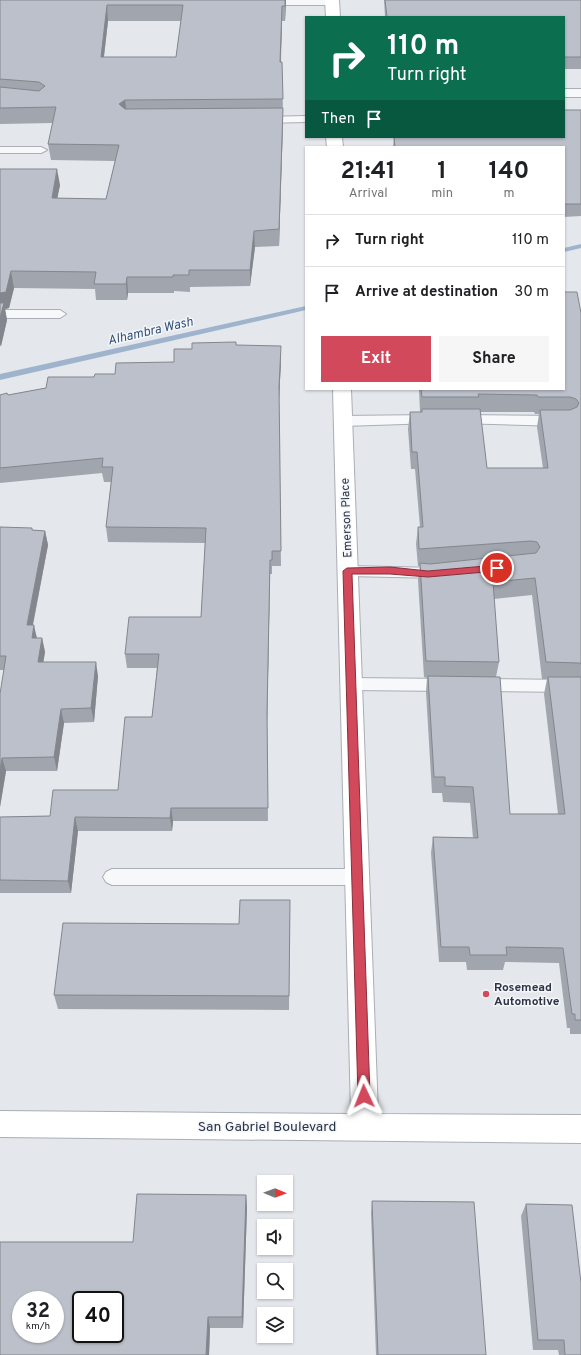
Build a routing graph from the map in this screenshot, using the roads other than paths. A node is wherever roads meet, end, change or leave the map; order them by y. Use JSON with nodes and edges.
{"nodes":[{"id":1,"x":333,"y":1,"type":"edge"},
{"id":2,"x":255,"y":2,"type":"edge"},
{"id":3,"x":333,"y":16,"type":"edge"},
{"id":4,"x":565,"y":93,"type":"edge"},
{"id":5,"x":581,"y":93,"type":"edge"},
{"id":6,"x":305,"y":119,"type":"edge"},
{"id":7,"x":247,"y":120,"type":"edge"},
{"id":8,"x":0,"y":150,"type":"edge"},
{"id":9,"x":41,"y":150,"type":"dead end"},
{"id":10,"x":0,"y":314,"type":"edge"},
{"id":11,"x":60,"y":314,"type":"dead end"},
{"id":12,"x":342,"y":390,"type":"edge"},
{"id":13,"x":343,"y":421,"type":"junction"},
{"id":14,"x":567,"y":421,"type":"edge"},
{"id":15,"x":347,"y":571,"type":"junction"},
{"id":16,"x":450,"y":572,"type":"edge"},
{"id":17,"x":351,"y":684,"type":"junction"},
{"id":18,"x":575,"y":686,"type":"edge"},
{"id":19,"x":112,"y":877,"type":"dead end"},
{"id":20,"x":357,"y":877,"type":"junction"},
{"id":21,"x":0,"y":1124,"type":"edge"},
{"id":22,"x":365,"y":1127,"type":"junction"},
{"id":23,"x":581,"y":1129,"type":"edge"}],
"edges":[{"from":1,"to":2,"type":"lane"},
{"from":1,"to":3,"type":"street"},
{"from":4,"to":5,"type":"street"},
{"from":6,"to":7,"type":"lane"},
{"from":8,"to":9,"type":"lane"},
{"from":10,"to":11,"type":"lane"},
{"from":12,"to":13,"type":"street","name":"Emerson Place"},
{"from":13,"to":14,"type":"lane"},
{"from":13,"to":15,"type":"street","name":"Emerson Place"},
{"from":15,"to":16,"type":"lane"},
{"from":15,"to":17,"type":"street","name":"Emerson Place"},
{"from":17,"to":18,"type":"lane"},
{"from":17,"to":20,"type":"street","name":"Emerson Place"},
{"from":19,"to":20,"type":"lane"},
{"from":20,"to":22,"type":"street","name":"Emerson Place"},
{"from":21,"to":22,"type":"street","name":"San Gabriel Boulevard"},
{"from":22,"to":23,"type":"street","name":"San Gabriel Boulevard"}]}
